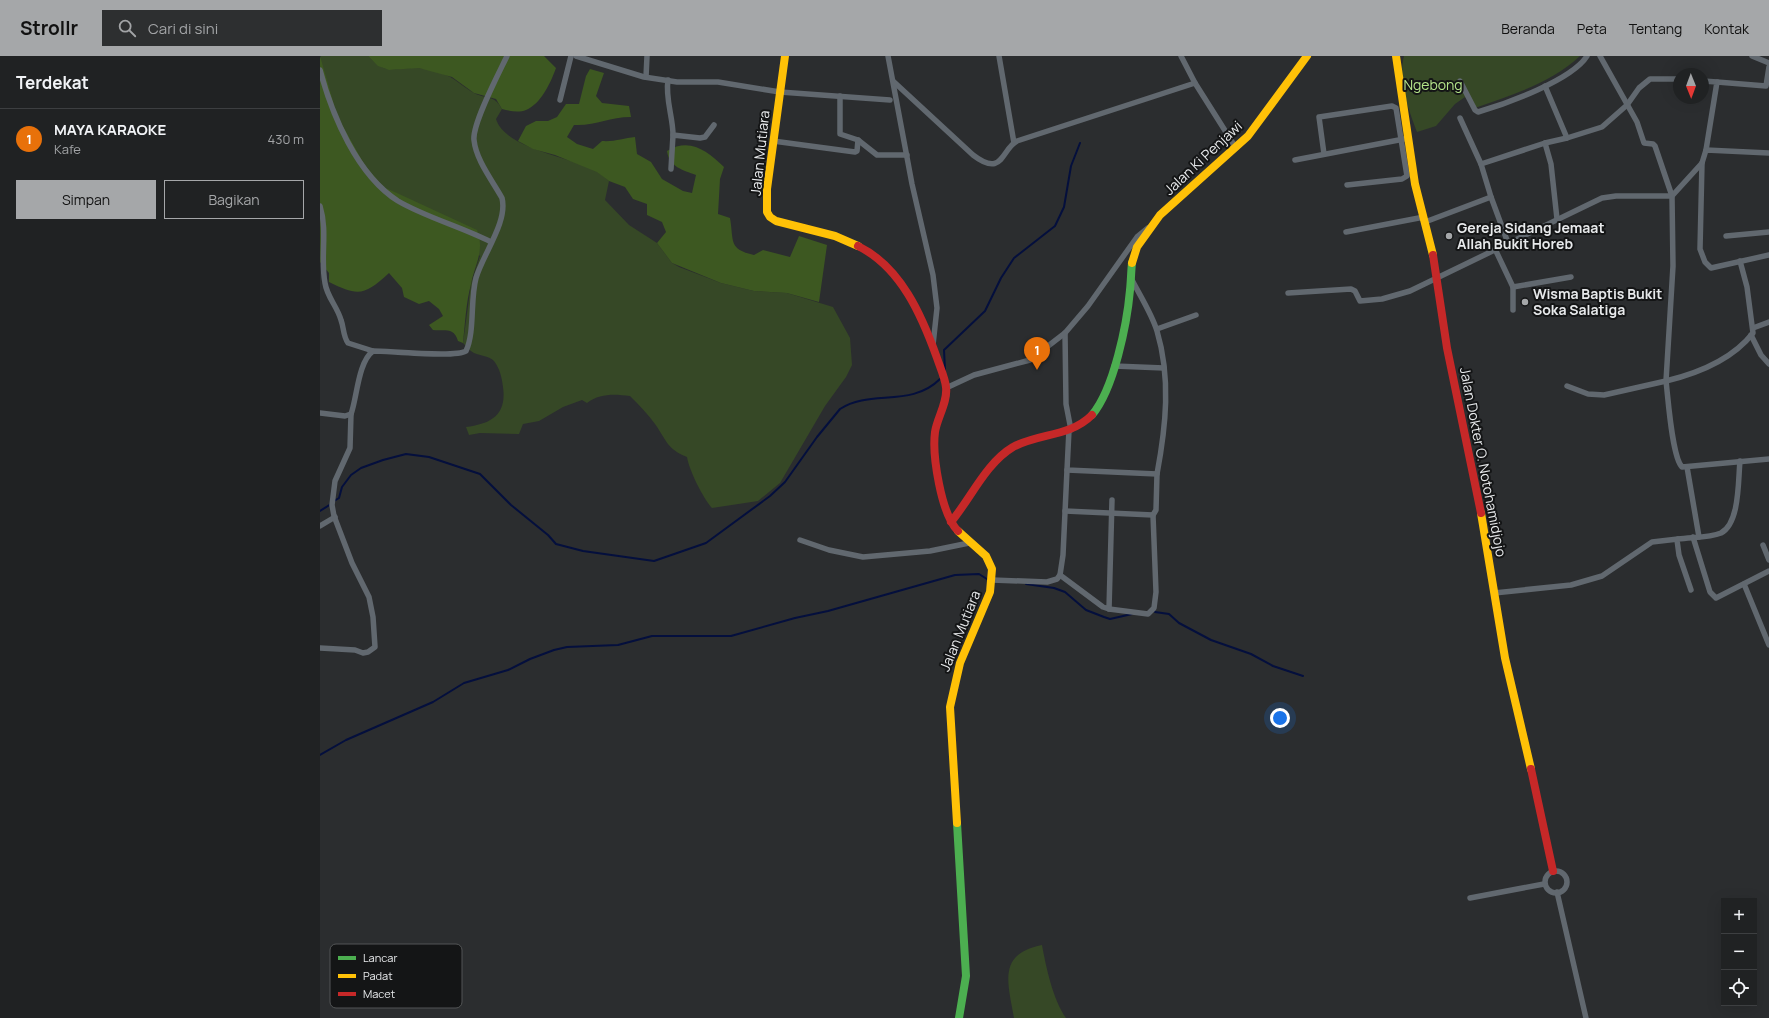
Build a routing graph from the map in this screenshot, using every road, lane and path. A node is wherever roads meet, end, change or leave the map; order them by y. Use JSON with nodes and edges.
{"nodes":[{"id":1,"x":506,"y":56,"type":"edge"},
{"id":2,"x":572,"y":56,"type":"edge"},
{"id":3,"x":576,"y":56,"type":"edge"},
{"id":4,"x":647,"y":56,"type":"edge"},
{"id":5,"x":785,"y":56,"type":"edge"},
{"id":6,"x":888,"y":56,"type":"edge"},
{"id":7,"x":1000,"y":56,"type":"edge"},
{"id":8,"x":1181,"y":56,"type":"edge"},
{"id":9,"x":1307,"y":56,"type":"edge"},
{"id":10,"x":1396,"y":56,"type":"edge"},
{"id":11,"x":1587,"y":56,"type":"edge"},
{"id":12,"x":1600,"y":56,"type":"edge"},
{"id":13,"x":1752,"y":56,"type":"edge"},
{"id":14,"x":1769,"y":64,"type":"edge"},
{"id":15,"x":1769,"y":67,"type":"edge"},
{"id":16,"x":320,"y":70,"type":"edge"},
{"id":17,"x":646,"y":77,"type":"junction"},
{"id":18,"x":1673,"y":79,"type":"edge"},
{"id":19,"x":668,"y":80,"type":"junction"},
{"id":20,"x":1460,"y":81,"type":"dead end"},
{"id":21,"x":1709,"y":81,"type":"edge"},
{"id":22,"x":894,"y":82,"type":"junction"},
{"id":23,"x":1717,"y":82,"type":"junction"},
{"id":24,"x":1195,"y":83,"type":"junction"},
{"id":25,"x":1545,"y":86,"type":"junction"},
{"id":26,"x":780,"y":92,"type":"junction"},
{"id":27,"x":840,"y":96,"type":"junction"},
{"id":28,"x":560,"y":100,"type":"dead end"},
{"id":29,"x":890,"y":100,"type":"dead end"},
{"id":30,"x":1627,"y":105,"type":"junction"},
{"id":31,"x":1460,"y":118,"type":"dead end"},
{"id":32,"x":714,"y":125,"type":"dead end"},
{"id":33,"x":673,"y":135,"type":"junction"},
{"id":34,"x":1567,"y":138,"type":"junction"},
{"id":35,"x":1404,"y":139,"type":"junction"},
{"id":36,"x":858,"y":140,"type":"junction"},
{"id":37,"x":773,"y":141,"type":"junction"},
{"id":38,"x":1014,"y":142,"type":"junction"},
{"id":39,"x":1545,"y":143,"type":"junction"},
{"id":40,"x":1236,"y":148,"type":"junction"},
{"id":41,"x":1706,"y":150,"type":"junction"},
{"id":42,"x":1769,"y":153,"type":"edge"},
{"id":43,"x":1324,"y":154,"type":"junction"},
{"id":44,"x":907,"y":155,"type":"junction"},
{"id":45,"x":1295,"y":160,"type":"dead end"},
{"id":46,"x":1481,"y":164,"type":"junction"},
{"id":47,"x":1702,"y":164,"type":"junction"},
{"id":48,"x":672,"y":168,"type":"dead end"},
{"id":49,"x":1347,"y":185,"type":"dead end"},
{"id":50,"x":1672,"y":196,"type":"junction"},
{"id":51,"x":1491,"y":198,"type":"junction"},
{"id":52,"x":320,"y":206,"type":"edge"},
{"id":53,"x":1557,"y":219,"type":"junction"},
{"id":54,"x":1425,"y":220,"type":"junction"},
{"id":55,"x":1150,"y":227,"type":"junction"},
{"id":56,"x":1346,"y":232,"type":"dead end"},
{"id":57,"x":1769,"y":232,"type":"edge"},
{"id":58,"x":1726,"y":236,"type":"dead end"},
{"id":59,"x":491,"y":242,"type":"junction"},
{"id":60,"x":1508,"y":243,"type":"junction"},
{"id":61,"x":1495,"y":249,"type":"junction"},
{"id":62,"x":1769,"y":255,"type":"edge"},
{"id":63,"x":1740,"y":261,"type":"junction"},
{"id":64,"x":1130,"y":276,"type":"junction"},
{"id":65,"x":1571,"y":277,"type":"dead end"},
{"id":66,"x":1437,"y":278,"type":"junction"},
{"id":67,"x":1513,"y":287,"type":"junction"},
{"id":68,"x":1288,"y":293,"type":"dead end"},
{"id":69,"x":1514,"y":310,"type":"dead end"},
{"id":70,"x":1196,"y":315,"type":"dead end"},
{"id":71,"x":1769,"y":322,"type":"edge"},
{"id":72,"x":1753,"y":328,"type":"junction"},
{"id":73,"x":1157,"y":330,"type":"junction"},
{"id":74,"x":1066,"y":334,"type":"junction"},
{"id":75,"x":1751,"y":335,"type":"junction"},
{"id":76,"x":933,"y":347,"type":"junction"},
{"id":77,"x":373,"y":351,"type":"junction"},
{"id":78,"x":1769,"y":364,"type":"edge"},
{"id":79,"x":1114,"y":366,"type":"junction"},
{"id":80,"x":1164,"y":368,"type":"junction"},
{"id":81,"x":1666,"y":381,"type":"junction"},
{"id":82,"x":1567,"y":386,"type":"dead end"},
{"id":83,"x":946,"y":388,"type":"junction"},
{"id":84,"x":320,"y":413,"type":"edge"},
{"id":85,"x":351,"y":414,"type":"junction"},
{"id":86,"x":1070,"y":430,"type":"junction"},
{"id":87,"x":1769,"y":459,"type":"edge"},
{"id":88,"x":1740,"y":461,"type":"junction"},
{"id":89,"x":1687,"y":467,"type":"junction"},
{"id":90,"x":1067,"y":470,"type":"junction"},
{"id":91,"x":1157,"y":474,"type":"junction"},
{"id":92,"x":1112,"y":500,"type":"dead end"},
{"id":93,"x":1065,"y":511,"type":"junction"},
{"id":94,"x":1112,"y":512,"type":"junction"},
{"id":95,"x":1153,"y":515,"type":"junction"},
{"id":96,"x":335,"y":517,"type":"junction"},
{"id":97,"x":951,"y":522,"type":"junction"},
{"id":98,"x":320,"y":526,"type":"edge"},
{"id":99,"x":1696,"y":537,"type":"junction"},
{"id":100,"x":1678,"y":538,"type":"junction"},
{"id":101,"x":800,"y":540,"type":"dead end"},
{"id":102,"x":969,"y":543,"type":"junction"},
{"id":103,"x":1764,"y":545,"type":"dead end"},
{"id":104,"x":1769,"y":560,"type":"edge"},
{"id":105,"x":1769,"y":571,"type":"edge"},
{"id":106,"x":1060,"y":574,"type":"junction"},
{"id":107,"x":992,"y":581,"type":"junction"},
{"id":108,"x":1744,"y":584,"type":"junction"},
{"id":109,"x":1691,"y":590,"type":"dead end"},
{"id":110,"x":1494,"y":593,"type":"junction"},
{"id":111,"x":1109,"y":609,"type":"junction"},
{"id":112,"x":1769,"y":645,"type":"edge"},
{"id":113,"x":320,"y":648,"type":"edge"},
{"id":114,"x":1553,"y":871,"type":"junction"},
{"id":115,"x":1544,"y":884,"type":"junction"},
{"id":116,"x":1557,"y":892,"type":"junction"},
{"id":117,"x":1470,"y":898,"type":"dead end"},
{"id":118,"x":959,"y":1018,"type":"edge"},
{"id":119,"x":1586,"y":1018,"type":"edge"}],
"edges":[{"from":1,"to":59,"type":"street"},
{"from":2,"to":28,"type":"street"},
{"from":3,"to":17,"type":"street"},
{"from":4,"to":17,"type":"street"},
{"from":5,"to":26,"type":"street","name":"Jalan Mutiara"},
{"from":6,"to":22,"type":"street"},
{"from":7,"to":38,"type":"street"},
{"from":8,"to":24,"type":"street"},
{"from":9,"to":40,"type":"street","name":"Jalan Ki Penjawi"},
{"from":10,"to":35,"type":"street","name":"Jalan Dokter O. Notohamidjojo"},
{"from":11,"to":25,"type":"street"},
{"from":12,"to":30,"type":"street"},
{"from":13,"to":14,"type":"street"},
{"from":15,"to":23,"type":"street"},
{"from":16,"to":59,"type":"street"},
{"from":17,"to":19,"type":"street"},
{"from":18,"to":30,"type":"street"},
{"from":19,"to":26,"type":"street"},
{"from":19,"to":33,"type":"street"},
{"from":20,"to":25,"type":"street"},
{"from":21,"to":23,"type":"street"},
{"from":22,"to":38,"type":"street"},
{"from":22,"to":44,"type":"street"},
{"from":23,"to":41,"type":"street"},
{"from":24,"to":38,"type":"street"},
{"from":24,"to":40,"type":"street"},
{"from":25,"to":34,"type":"street"},
{"from":26,"to":27,"type":"street"},
{"from":26,"to":37,"type":"street","name":"Jalan Mutiara"},
{"from":27,"to":29,"type":"street"},
{"from":27,"to":36,"type":"street"},
{"from":30,"to":34,"type":"street"},
{"from":30,"to":50,"type":"street"},
{"from":31,"to":46,"type":"street"},
{"from":32,"to":33,"type":"street"},
{"from":33,"to":48,"type":"street"},
{"from":34,"to":39,"type":"street"},
{"from":35,"to":43,"type":"street"},
{"from":35,"to":43,"type":"street"},
{"from":35,"to":49,"type":"street"},
{"from":35,"to":54,"type":"street","name":"Jalan Dokter O. Notohamidjojo"},
{"from":36,"to":37,"type":"street"},
{"from":36,"to":44,"type":"street"},
{"from":37,"to":76,"type":"street","name":"Jalan Mutiara"},
{"from":39,"to":46,"type":"street"},
{"from":39,"to":53,"type":"street"},
{"from":40,"to":55,"type":"street","name":"Jalan Ki Penjawi"},
{"from":41,"to":42,"type":"street"},
{"from":41,"to":47,"type":"street"},
{"from":43,"to":45,"type":"street"},
{"from":44,"to":76,"type":"street"},
{"from":46,"to":51,"type":"street"},
{"from":47,"to":50,"type":"street"},
{"from":47,"to":63,"type":"street"},
{"from":50,"to":53,"type":"street"},
{"from":50,"to":81,"type":"street"},
{"from":51,"to":54,"type":"street"},
{"from":51,"to":60,"type":"street"},
{"from":52,"to":77,"type":"street"},
{"from":53,"to":60,"type":"street"},
{"from":54,"to":56,"type":"street"},
{"from":54,"to":66,"type":"street","name":"Jalan Dokter O. Notohamidjojo"},
{"from":55,"to":64,"type":"street","name":"Jalan Ki Penjawi"},
{"from":55,"to":74,"type":"street"},
{"from":57,"to":58,"type":"street"},
{"from":59,"to":77,"type":"street"},
{"from":60,"to":61,"type":"street"},
{"from":61,"to":66,"type":"street"},
{"from":61,"to":67,"type":"street"},
{"from":62,"to":63,"type":"street"},
{"from":63,"to":72,"type":"street"},
{"from":64,"to":73,"type":"street"},
{"from":64,"to":79,"type":"street","name":"Jalan Ki Penjawi"},
{"from":65,"to":67,"type":"street"},
{"from":66,"to":68,"type":"street"},
{"from":66,"to":110,"type":"street","name":"Jalan Dokter O. Notohamidjojo"},
{"from":67,"to":69,"type":"street"},
{"from":70,"to":73,"type":"street"},
{"from":71,"to":72,"type":"street"},
{"from":72,"to":75,"type":"street"},
{"from":73,"to":80,"type":"street"},
{"from":74,"to":83,"type":"street"},
{"from":74,"to":86,"type":"street"},
{"from":75,"to":78,"type":"street"},
{"from":75,"to":81,"type":"street"},
{"from":76,"to":83,"type":"street","name":"Jalan Mutiara"},
{"from":77,"to":85,"type":"street"},
{"from":79,"to":80,"type":"street"},
{"from":79,"to":86,"type":"street","name":"Jalan Ki Penjawi"},
{"from":80,"to":91,"type":"street"},
{"from":81,"to":82,"type":"street"},
{"from":81,"to":89,"type":"street"},
{"from":83,"to":97,"type":"street","name":"Jalan Mutiara"},
{"from":84,"to":85,"type":"street"},
{"from":85,"to":96,"type":"street"},
{"from":86,"to":90,"type":"street"},
{"from":86,"to":97,"type":"street","name":"Jalan Ki Penjawi"},
{"from":87,"to":88,"type":"street"},
{"from":88,"to":89,"type":"street"},
{"from":88,"to":99,"type":"street"},
{"from":89,"to":99,"type":"street"},
{"from":90,"to":91,"type":"street"},
{"from":90,"to":93,"type":"street"},
{"from":91,"to":95,"type":"street"},
{"from":92,"to":94,"type":"street"},
{"from":93,"to":94,"type":"street"},
{"from":93,"to":106,"type":"street"},
{"from":94,"to":95,"type":"street"},
{"from":94,"to":111,"type":"street"},
{"from":95,"to":111,"type":"street"},
{"from":96,"to":98,"type":"street"},
{"from":96,"to":113,"type":"street"},
{"from":97,"to":102,"type":"street","name":"Jalan Mutiara"},
{"from":99,"to":100,"type":"street"},
{"from":99,"to":108,"type":"street"},
{"from":100,"to":109,"type":"street"},
{"from":100,"to":110,"type":"street"},
{"from":101,"to":102,"type":"street"},
{"from":102,"to":107,"type":"street","name":"Jalan Mutiara"},
{"from":103,"to":104,"type":"street"},
{"from":105,"to":108,"type":"street"},
{"from":106,"to":107,"type":"street"},
{"from":106,"to":111,"type":"street"},
{"from":107,"to":118,"type":"street","name":"Jalan Mutiara"},
{"from":108,"to":112,"type":"street"},
{"from":110,"to":114,"type":"street","name":"Jalan Dokter O. Notohamidjojo"},
{"from":114,"to":115,"type":"street"},
{"from":114,"to":116,"type":"street"},
{"from":115,"to":116,"type":"street"},
{"from":115,"to":117,"type":"street"},
{"from":116,"to":119,"type":"street"}]}
